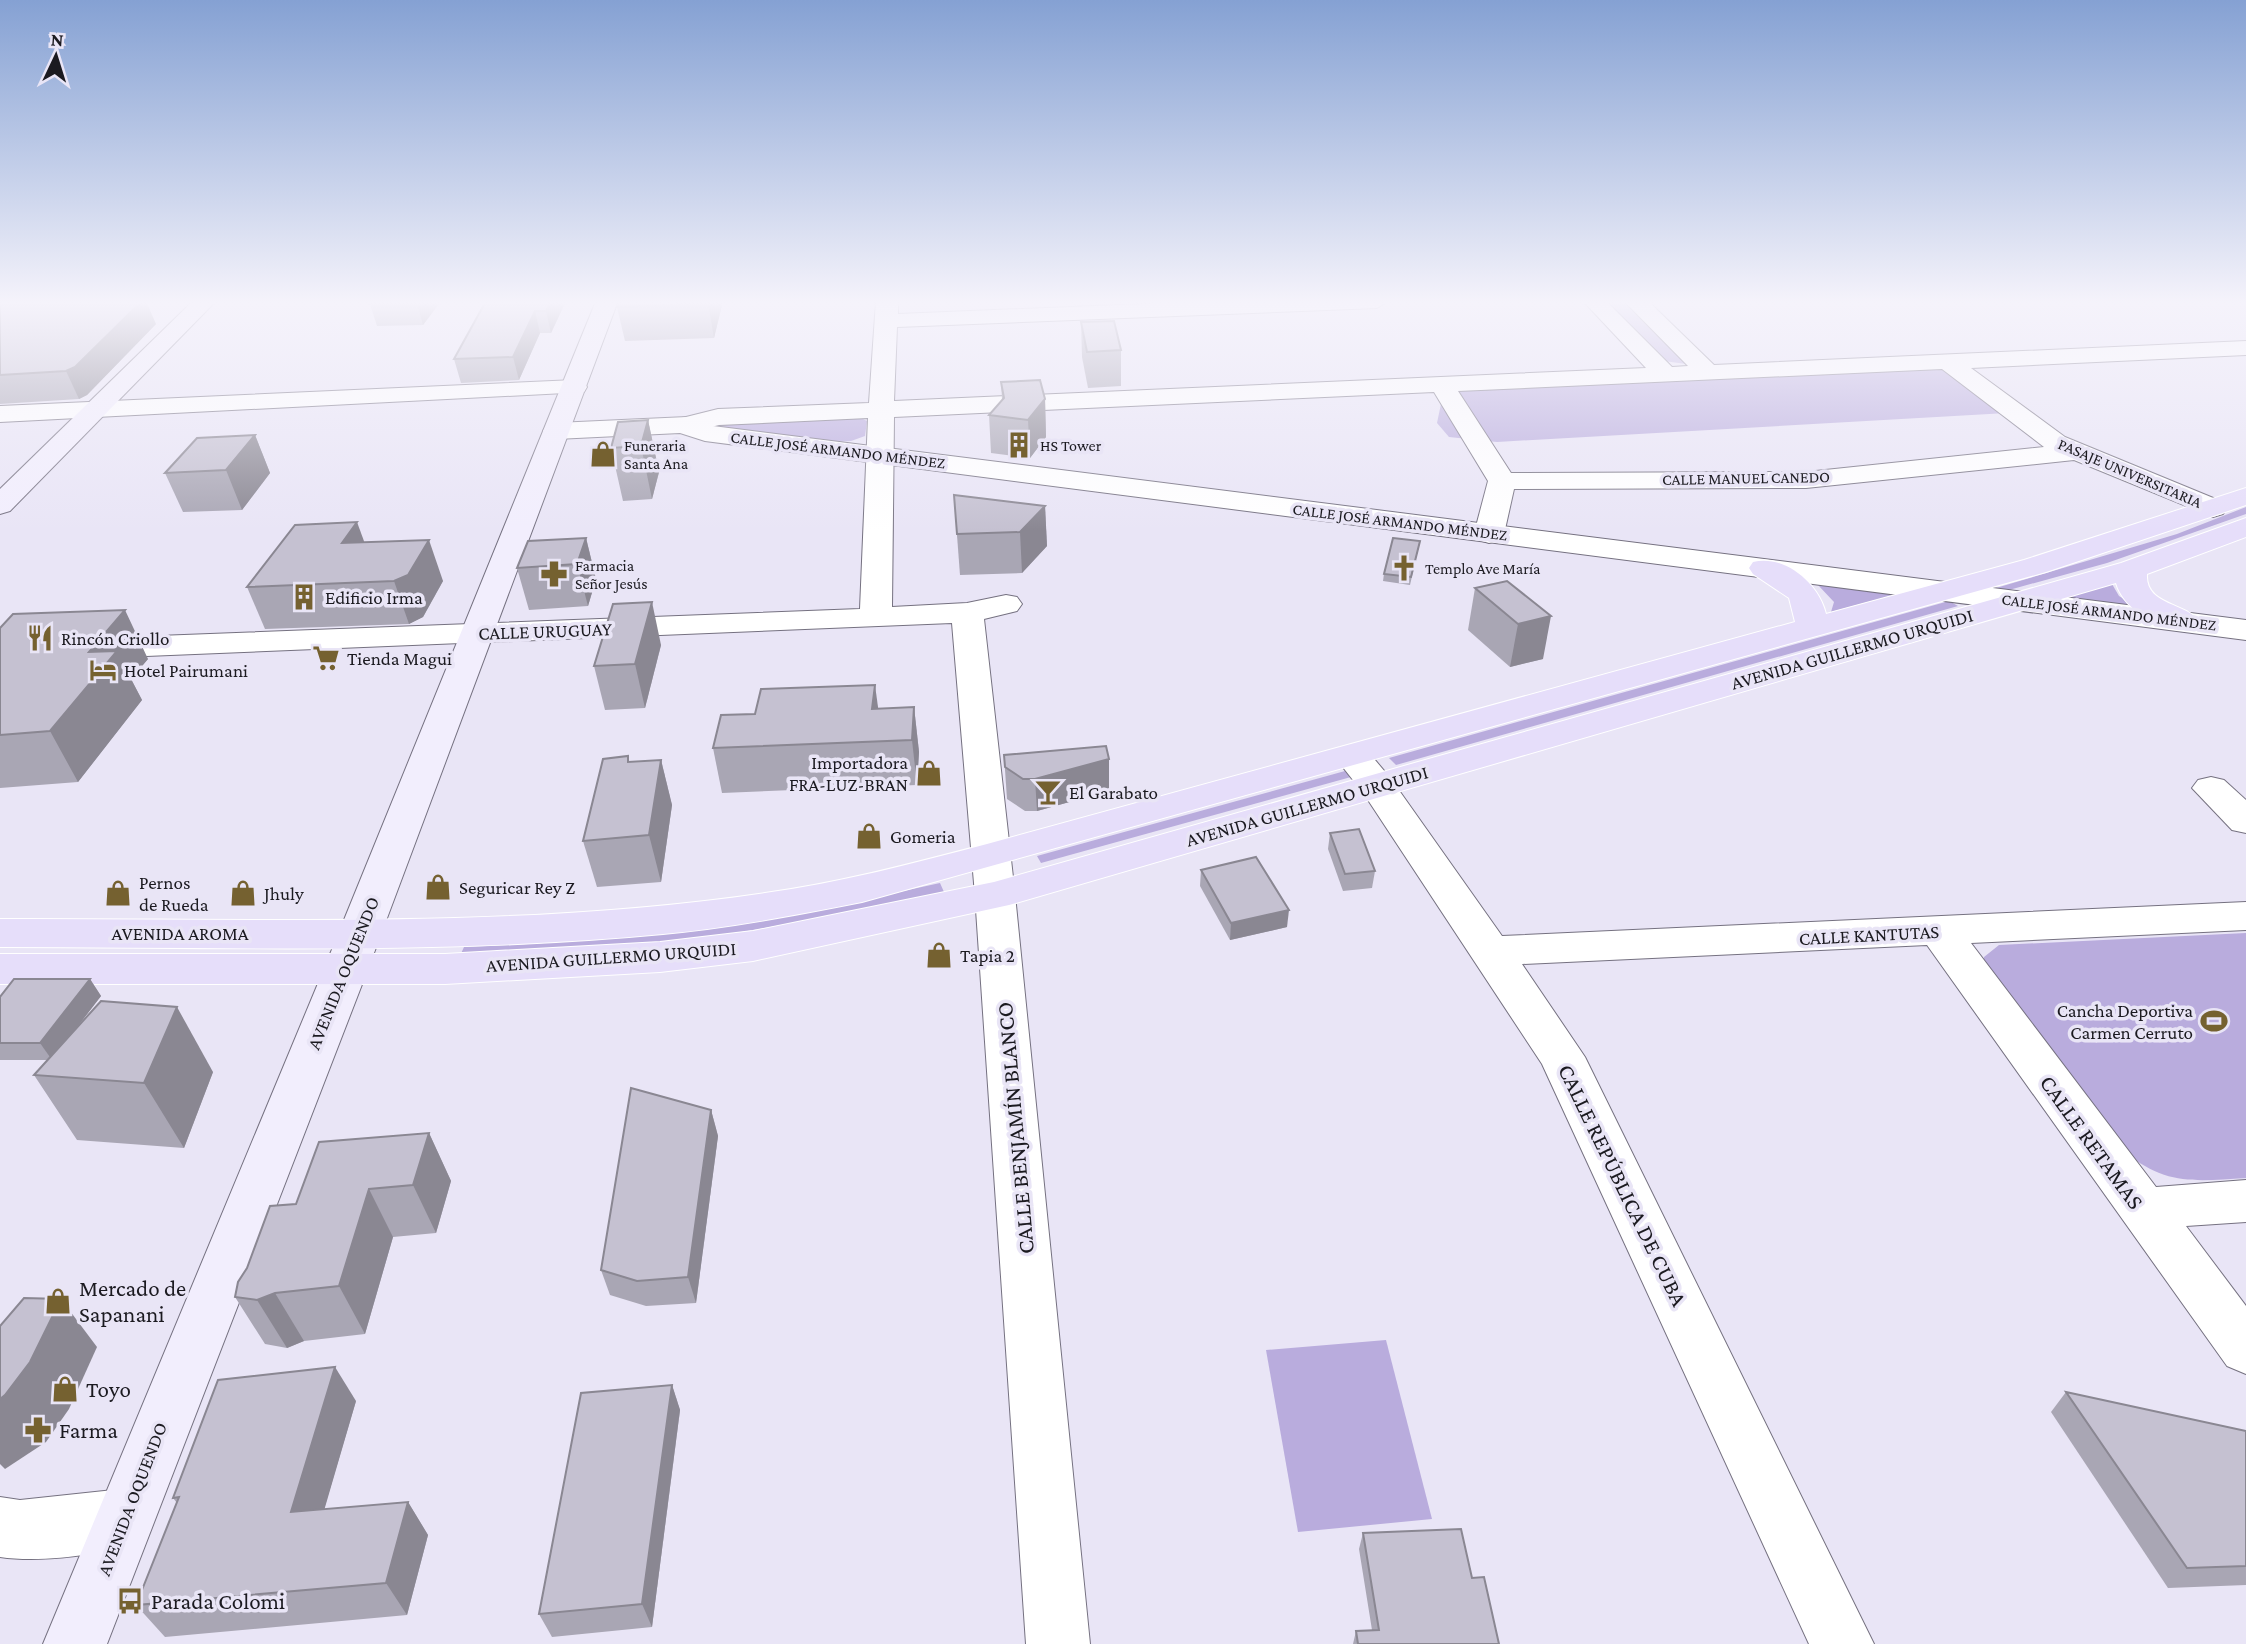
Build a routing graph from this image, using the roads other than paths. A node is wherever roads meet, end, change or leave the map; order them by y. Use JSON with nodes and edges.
{"nodes":[{"id":1,"x":130,"y":378,"type":"edge"},
{"id":2,"x":578,"y":378,"type":"edge"},
{"id":3,"x":884,"y":378,"type":"edge"},
{"id":4,"x":1590,"y":378,"type":"edge"},
{"id":5,"x":1969,"y":378,"type":"edge"},
{"id":6,"x":1442,"y":385,"type":"junction"},
{"id":7,"x":575,"y":387,"type":"junction"},
{"id":8,"x":98,"y":410,"type":"junction"},
{"id":9,"x":882,"y":410,"type":"junction"},
{"id":10,"x":0,"y":414,"type":"edge"},
{"id":11,"x":687,"y":425,"type":"junction"},
{"id":12,"x":556,"y":431,"type":"junction"},
{"id":13,"x":2073,"y":452,"type":"junction"},
{"id":14,"x":879,"y":456,"type":"junction"},
{"id":15,"x":1502,"y":481,"type":"junction"},
{"id":16,"x":2246,"y":496,"type":"edge"},
{"id":17,"x":0,"y":505,"type":"edge"},
{"id":18,"x":2213,"y":508,"type":"junction"},
{"id":19,"x":2246,"y":527,"type":"edge"},
{"id":20,"x":1489,"y":534,"type":"junction"},
{"id":21,"x":1764,"y":568,"type":"junction"},
{"id":22,"x":2132,"y":569,"type":"junction"},
{"id":23,"x":1943,"y":591,"type":"junction"},
{"id":24,"x":2020,"y":601,"type":"junction"},
{"id":25,"x":1006,"y":604,"type":"dead end"},
{"id":26,"x":967,"y":613,"type":"junction"},
{"id":27,"x":876,"y":618,"type":"junction"},
{"id":28,"x":2184,"y":622,"type":"junction"},
{"id":29,"x":1812,"y":628,"type":"junction"},
{"id":30,"x":2246,"y":630,"type":"edge"},
{"id":31,"x":475,"y":634,"type":"junction"},
{"id":32,"x":0,"y":652,"type":"edge"},
{"id":33,"x":1365,"y":771,"type":"junction"},
{"id":34,"x":2211,"y":788,"type":"dead end"},
{"id":35,"x":2246,"y":821,"type":"edge"},
{"id":36,"x":993,"y":875,"type":"junction"},
{"id":37,"x":2246,"y":916,"type":"edge"},
{"id":38,"x":1940,"y":932,"type":"junction"},
{"id":39,"x":0,"y":933,"type":"edge"},
{"id":40,"x":354,"y":950,"type":"junction"},
{"id":41,"x":1493,"y":951,"type":"junction"},
{"id":42,"x":0,"y":969,"type":"edge"},
{"id":43,"x":2246,"y":1201,"type":"edge"},
{"id":44,"x":2141,"y":1209,"type":"junction"},
{"id":45,"x":2246,"y":1349,"type":"edge"},
{"id":46,"x":123,"y":1518,"type":"junction"},
{"id":47,"x":0,"y":1527,"type":"edge"},
{"id":48,"x":75,"y":1644,"type":"edge"},
{"id":49,"x":1058,"y":1644,"type":"edge"},
{"id":50,"x":1842,"y":1644,"type":"edge"}],
"edges":[{"from":1,"to":8,"type":"main road"},
{"from":2,"to":7,"type":"main road","name":"AVENIDA OQUENDO"},
{"from":3,"to":9,"type":"street"},
{"from":4,"to":6,"type":"street"},
{"from":5,"to":13,"type":"street","name":"PASAJE UNIVERSITARIA"},
{"from":6,"to":9,"type":"street"},
{"from":6,"to":15,"type":"street"},
{"from":7,"to":8,"type":"street"},
{"from":7,"to":12,"type":"main road","name":"AVENIDA OQUENDO"},
{"from":8,"to":10,"type":"street"},
{"from":8,"to":17,"type":"main road"},
{"from":9,"to":11,"type":"street"},
{"from":9,"to":14,"type":"street"},
{"from":11,"to":12,"type":"street","name":"CALLE JOSÉ ARMANDO MÉNDEZ"},
{"from":11,"to":14,"type":"street","name":"CALLE JOSÉ ARMANDO MÉNDEZ"},
{"from":12,"to":31,"type":"main road","name":"AVENIDA OQUENDO"},
{"from":13,"to":15,"type":"street","name":"CALLE MANUEL CANEDO"},
{"from":13,"to":18,"type":"street","name":"PASAJE UNIVERSITARIA"},
{"from":14,"to":20,"type":"street","name":"CALLE JOSÉ ARMANDO MÉNDEZ"},
{"from":14,"to":27,"type":"street"},
{"from":15,"to":20,"type":"street"},
{"from":16,"to":18,"type":"main road","name":"AVENIDA GUILLERMO URQUIDI"},
{"from":18,"to":23,"type":"main road","name":"AVENIDA GUILLERMO URQUIDI"},
{"from":19,"to":22,"type":"main road","name":"AVENIDA GUILLERMO URQUIDI"},
{"from":20,"to":21,"type":"street","name":"CALLE JOSÉ ARMANDO MÉNDEZ"},
{"from":21,"to":23,"type":"street","name":"CALLE JOSÉ ARMANDO MÉNDEZ"},
{"from":21,"to":29,"type":"main road"},
{"from":22,"to":24,"type":"main road","name":"AVENIDA GUILLERMO URQUIDI"},
{"from":22,"to":28,"type":"main road"},
{"from":23,"to":24,"type":"street","name":"CALLE JOSÉ ARMANDO MÉNDEZ"},
{"from":23,"to":29,"type":"main road","name":"AVENIDA GUILLERMO URQUIDI"},
{"from":24,"to":28,"type":"street","name":"CALLE JOSÉ ARMANDO MÉNDEZ"},
{"from":24,"to":33,"type":"main road","name":"AVENIDA GUILLERMO URQUIDI"},
{"from":25,"to":26,"type":"street","name":"CALLE URUGUAY"},
{"from":26,"to":27,"type":"street","name":"CALLE URUGUAY"},
{"from":26,"to":36,"type":"street","name":"CALLE BENJAMÍN BLANCO"},
{"from":27,"to":31,"type":"street","name":"CALLE URUGUAY"},
{"from":28,"to":30,"type":"street","name":"CALLE JOSÉ ARMANDO MÉNDEZ"},
{"from":29,"to":33,"type":"main road","name":"AVENIDA GUILLERMO URQUIDI"},
{"from":31,"to":32,"type":"street","name":"CALLE URUGUAY"},
{"from":31,"to":40,"type":"main road","name":"AVENIDA OQUENDO"},
{"from":33,"to":36,"type":"main road","name":"AVENIDA GUILLERMO URQUIDI"},
{"from":33,"to":41,"type":"street","name":"CALLE REPÚBLICA DE CUBA"},
{"from":34,"to":35,"type":"street"},
{"from":36,"to":40,"type":"main road","name":"AVENIDA GUILLERMO URQUIDI"},
{"from":36,"to":49,"type":"street","name":"CALLE BENJAMÍN BLANCO"},
{"from":37,"to":38,"type":"street","name":"CALLE KANTUTAS"},
{"from":38,"to":41,"type":"street","name":"CALLE KANTUTAS"},
{"from":38,"to":44,"type":"street","name":"CALLE RETAMAS"},
{"from":39,"to":40,"type":"main road","name":"AVENIDA AROMA"},
{"from":40,"to":42,"type":"main road","name":"AVENIDA AROMA"},
{"from":40,"to":46,"type":"main road","name":"AVENIDA OQUENDO"},
{"from":41,"to":50,"type":"street","name":"CALLE REPÚBLICA DE CUBA"},
{"from":43,"to":44,"type":"street"},
{"from":44,"to":45,"type":"street","name":"CALLE RETAMAS"},
{"from":46,"to":47,"type":"street"},
{"from":46,"to":48,"type":"main road","name":"AVENIDA OQUENDO"}]}
